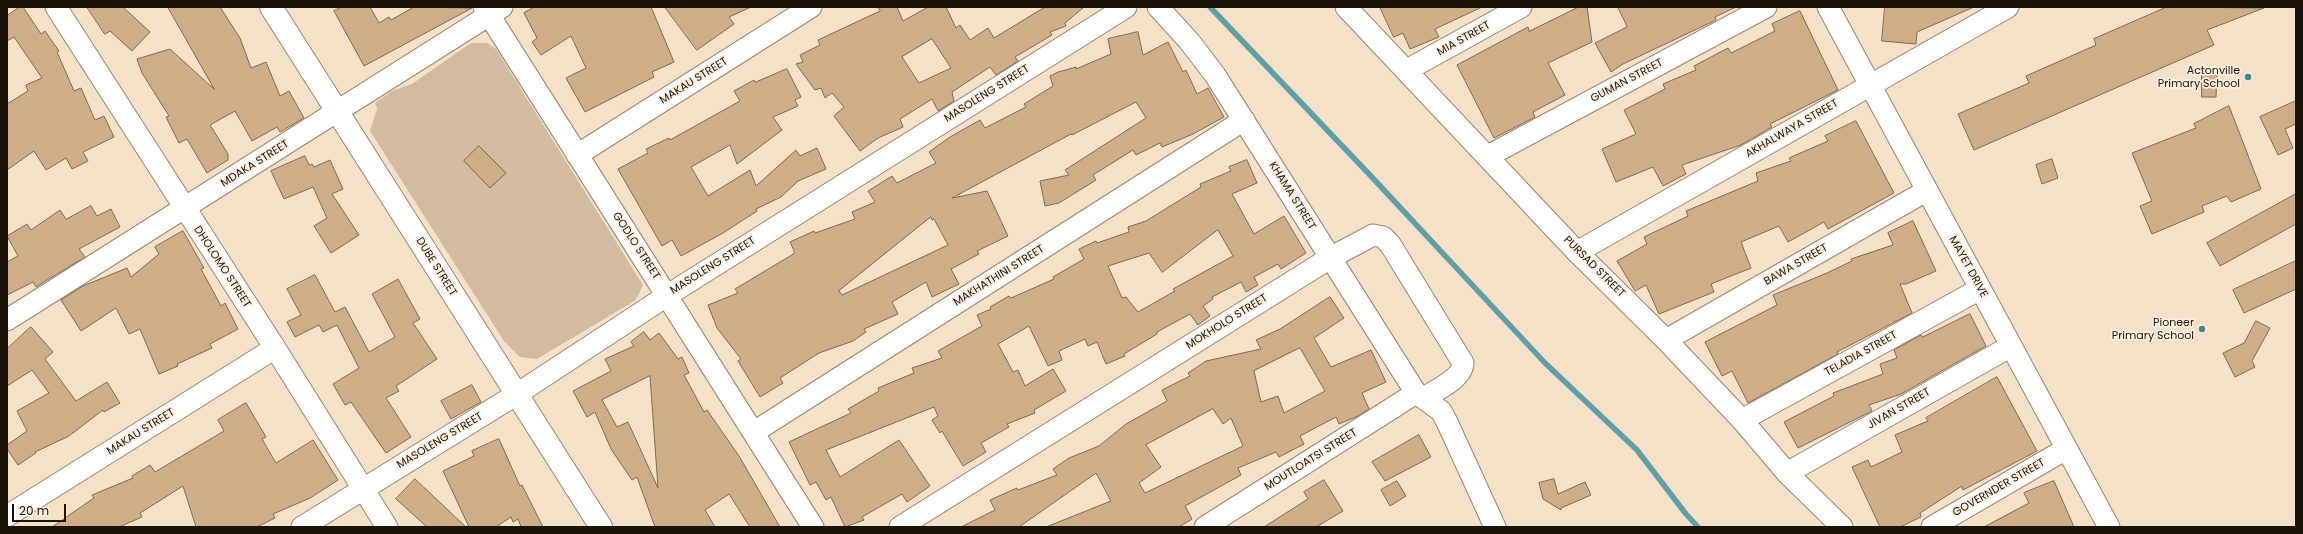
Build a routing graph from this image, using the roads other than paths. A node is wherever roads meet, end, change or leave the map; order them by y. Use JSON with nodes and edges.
{"nodes":[{"id":1,"x":56,"y":7,"type":"edge"},
{"id":2,"x":271,"y":7,"type":"edge"},
{"id":3,"x":811,"y":7,"type":"edge"},
{"id":4,"x":1126,"y":7,"type":"edge"},
{"id":5,"x":1158,"y":7,"type":"edge"},
{"id":6,"x":1346,"y":7,"type":"edge"},
{"id":7,"x":1521,"y":7,"type":"edge"},
{"id":8,"x":1766,"y":7,"type":"edge"},
{"id":9,"x":1828,"y":7,"type":"edge"},
{"id":10,"x":2008,"y":7,"type":"edge"},
{"id":11,"x":492,"y":10,"type":"edge"},
{"id":12,"x":1407,"y":70,"type":"junction"},
{"id":13,"x":1871,"y":84,"type":"junction"},
{"id":14,"x":338,"y":112,"type":"junction"},
{"id":15,"x":1244,"y":120,"type":"junction"},
{"id":16,"x":577,"y":155,"type":"junction"},
{"id":17,"x":1488,"y":156,"type":"junction"},
{"id":18,"x":1926,"y":190,"type":"junction"},
{"id":19,"x":185,"y":208,"type":"junction"},
{"id":20,"x":1577,"y":252,"type":"junction"},
{"id":21,"x":1330,"y":258,"type":"junction"},
{"id":22,"x":1980,"y":288,"type":"junction"},
{"id":23,"x":668,"y":295,"type":"junction"},
{"id":24,"x":7,"y":320,"type":"edge"},
{"id":25,"x":1666,"y":340,"type":"junction"},
{"id":26,"x":2011,"y":346,"type":"junction"},
{"id":27,"x":275,"y":348,"type":"junction"},
{"id":28,"x":517,"y":394,"type":"junction"},
{"id":29,"x":1420,"y":396,"type":"junction"},
{"id":30,"x":1742,"y":420,"type":"junction"},
{"id":31,"x":754,"y":432,"type":"junction"},
{"id":32,"x":2066,"y":449,"type":"junction"},
{"id":33,"x":1787,"y":473,"type":"junction"},
{"id":34,"x":362,"y":488,"type":"junction"},
{"id":35,"x":7,"y":516,"type":"edge"},
{"id":36,"x":302,"y":527,"type":"edge"},
{"id":37,"x":387,"y":527,"type":"edge"},
{"id":38,"x":601,"y":527,"type":"edge"},
{"id":39,"x":813,"y":527,"type":"edge"},
{"id":40,"x":900,"y":527,"type":"edge"},
{"id":41,"x":1205,"y":527,"type":"edge"},
{"id":42,"x":1495,"y":527,"type":"edge"},
{"id":43,"x":1842,"y":527,"type":"edge"},
{"id":44,"x":1932,"y":527,"type":"edge"},
{"id":45,"x":2109,"y":527,"type":"edge"}],
"edges":[{"from":1,"to":19,"type":"street","name":"DHOLOMO STREET"},
{"from":2,"to":14,"type":"street","name":"DUBE STREET"},
{"from":3,"to":16,"type":"street","name":"MAKAU STREET"},
{"from":4,"to":23,"type":"street","name":"MASOLENG STREET"},
{"from":5,"to":15,"type":"street","name":"KHAMA STREET"},
{"from":6,"to":12,"type":"street","name":"PURSAD STREET"},
{"from":7,"to":12,"type":"street","name":"MIA STREET"},
{"from":8,"to":17,"type":"street","name":"GUMAN STREET"},
{"from":9,"to":13,"type":"street","name":"MAYET DRIVE"},
{"from":10,"to":13,"type":"street","name":"AKHALWAYA STREET"},
{"from":11,"to":14,"type":"street","name":"MDAKA STREET"},
{"from":11,"to":16,"type":"street","name":"GODLO STREET"},
{"from":12,"to":17,"type":"street","name":"PURSAD STREET"},
{"from":13,"to":18,"type":"street","name":"MAYET DRIVE"},
{"from":13,"to":20,"type":"street","name":"AKHALWAYA STREET"},
{"from":14,"to":19,"type":"street","name":"MDAKA STREET"},
{"from":14,"to":28,"type":"street","name":"DUBE STREET"},
{"from":15,"to":21,"type":"street","name":"KHAMA STREET"},
{"from":15,"to":31,"type":"street","name":"MAKHATHINI STREET"},
{"from":16,"to":23,"type":"street","name":"GODLO STREET"},
{"from":17,"to":20,"type":"street","name":"PURSAD STREET"},
{"from":18,"to":22,"type":"street","name":"MAYET DRIVE"},
{"from":18,"to":25,"type":"street","name":"BAWA STREET"},
{"from":19,"to":24,"type":"street","name":"MDAKA STREET"},
{"from":19,"to":27,"type":"street","name":"DHOLOMO STREET"},
{"from":20,"to":25,"type":"street","name":"PURSAD STREET"},
{"from":21,"to":29,"type":"street","name":"KHAMA STREET"},
{"from":21,"to":29,"type":"street","name":"MOKHOLO STREET"},
{"from":21,"to":40,"type":"street","name":"MOKHOLO STREET"},
{"from":22,"to":26,"type":"street","name":"MAYET DRIVE"},
{"from":22,"to":30,"type":"street","name":"TELADIA STREET"},
{"from":23,"to":28,"type":"street","name":"MASOLENG STREET"},
{"from":23,"to":31,"type":"street","name":"GODLO STREET"},
{"from":25,"to":30,"type":"street","name":"PURSAD STREET"},
{"from":26,"to":32,"type":"street","name":"MAYET DRIVE"},
{"from":26,"to":33,"type":"street","name":"JIVAN STREET"},
{"from":27,"to":34,"type":"street","name":"DHOLOMO STREET"},
{"from":27,"to":35,"type":"street","name":"MAKAU STREET"},
{"from":28,"to":34,"type":"street","name":"MASOLENG STREET"},
{"from":28,"to":38,"type":"street","name":"DUBE STREET"},
{"from":29,"to":41,"type":"street","name":"MOUTLOATSI STREET"},
{"from":29,"to":42,"type":"street","name":"KHAMA STREET"},
{"from":30,"to":33,"type":"street","name":"PURSAD STREET"},
{"from":31,"to":39,"type":"street","name":"GODLO STREET"},
{"from":32,"to":44,"type":"street","name":"GOVERNDER STREET"},
{"from":32,"to":45,"type":"street","name":"MAYET DRIVE"},
{"from":33,"to":43,"type":"street","name":"PURSAD STREET"},
{"from":34,"to":36,"type":"street","name":"MASOLENG STREET"},
{"from":34,"to":37,"type":"street","name":"DHOLOMO STREET"}]}
